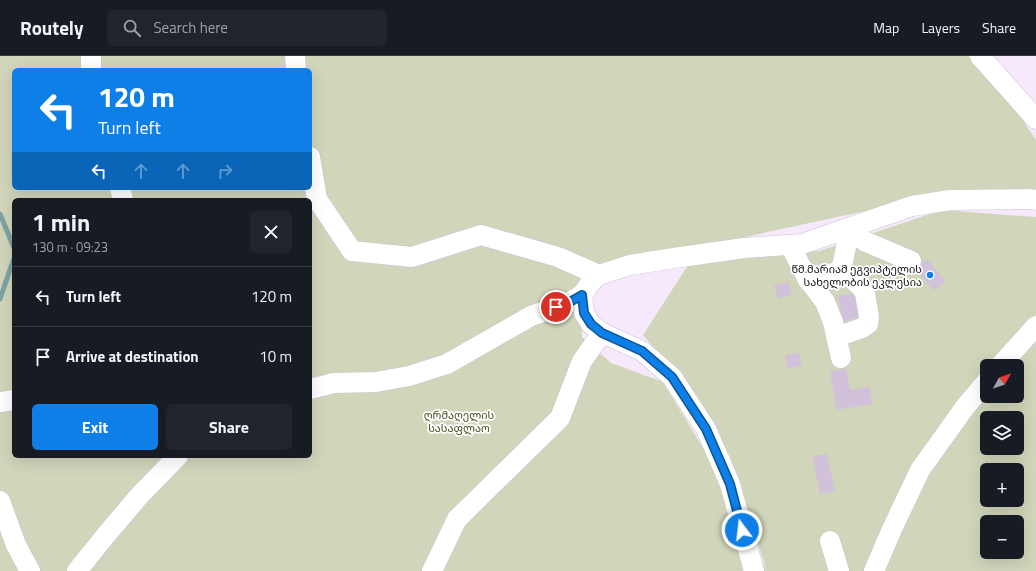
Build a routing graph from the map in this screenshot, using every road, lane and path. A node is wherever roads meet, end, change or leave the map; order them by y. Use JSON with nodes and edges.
{"nodes":[{"id":1,"x":91,"y":56,"type":"edge"},
{"id":2,"x":295,"y":56,"type":"edge"},
{"id":3,"x":980,"y":56,"type":"edge"},
{"id":4,"x":91,"y":68,"type":"edge"},
{"id":5,"x":296,"y":68,"type":"edge"},
{"id":6,"x":1036,"y":119,"type":"edge"},
{"id":7,"x":312,"y":169,"type":"edge"},
{"id":8,"x":1036,"y":200,"type":"edge"},
{"id":9,"x":850,"y":228,"type":"junction"},
{"id":10,"x":790,"y":245,"type":"junction"},
{"id":11,"x":911,"y":261,"type":"dead end"},
{"id":12,"x":841,"y":271,"type":"junction"},
{"id":13,"x":599,"y":276,"type":"junction"},
{"id":14,"x":808,"y":280,"type":"junction"},
{"id":15,"x":582,"y":295,"type":"junction"},
{"id":16,"x":1036,"y":326,"type":"edge"},
{"id":17,"x":602,"y":333,"type":"junction"},
{"id":18,"x":836,"y":336,"type":"junction"},
{"id":19,"x":841,"y":358,"type":"dead end"},
{"id":20,"x":1006,"y":359,"type":"edge"},
{"id":21,"x":312,"y":388,"type":"edge"},
{"id":22,"x":980,"y":389,"type":"edge"},
{"id":23,"x":12,"y":400,"type":"edge"},
{"id":24,"x":0,"y":402,"type":"edge"},
{"id":25,"x":176,"y":458,"type":"edge"},
{"id":26,"x":0,"y":501,"type":"edge"},
{"id":27,"x":830,"y":541,"type":"dead end"},
{"id":28,"x":30,"y":571,"type":"edge"},
{"id":29,"x":77,"y":571,"type":"edge"},
{"id":30,"x":432,"y":571,"type":"edge"},
{"id":31,"x":754,"y":571,"type":"edge"},
{"id":32,"x":839,"y":571,"type":"edge"},
{"id":33,"x":874,"y":571,"type":"edge"}],
"edges":[{"from":1,"to":4,"type":"street"},
{"from":2,"to":5,"type":"street"},
{"from":3,"to":6,"type":"street"},
{"from":7,"to":13,"type":"street"},
{"from":8,"to":9,"type":"street"},
{"from":9,"to":10,"type":"street"},
{"from":9,"to":11,"type":"street"},
{"from":9,"to":12,"type":"street"},
{"from":10,"to":13,"type":"street"},
{"from":10,"to":14,"type":"street"},
{"from":12,"to":14,"type":"street"},
{"from":12,"to":18,"type":"street"},
{"from":13,"to":15,"type":"street"},
{"from":14,"to":18,"type":"street"},
{"from":15,"to":17,"type":"street"},
{"from":15,"to":21,"type":"street"},
{"from":16,"to":20,"type":"street"},
{"from":17,"to":30,"type":"street"},
{"from":17,"to":31,"type":"street"},
{"from":18,"to":19,"type":"street"},
{"from":22,"to":33,"type":"street"},
{"from":23,"to":24,"type":"street"},
{"from":25,"to":29,"type":"street"},
{"from":26,"to":28,"type":"street"},
{"from":27,"to":32,"type":"street"}]}
